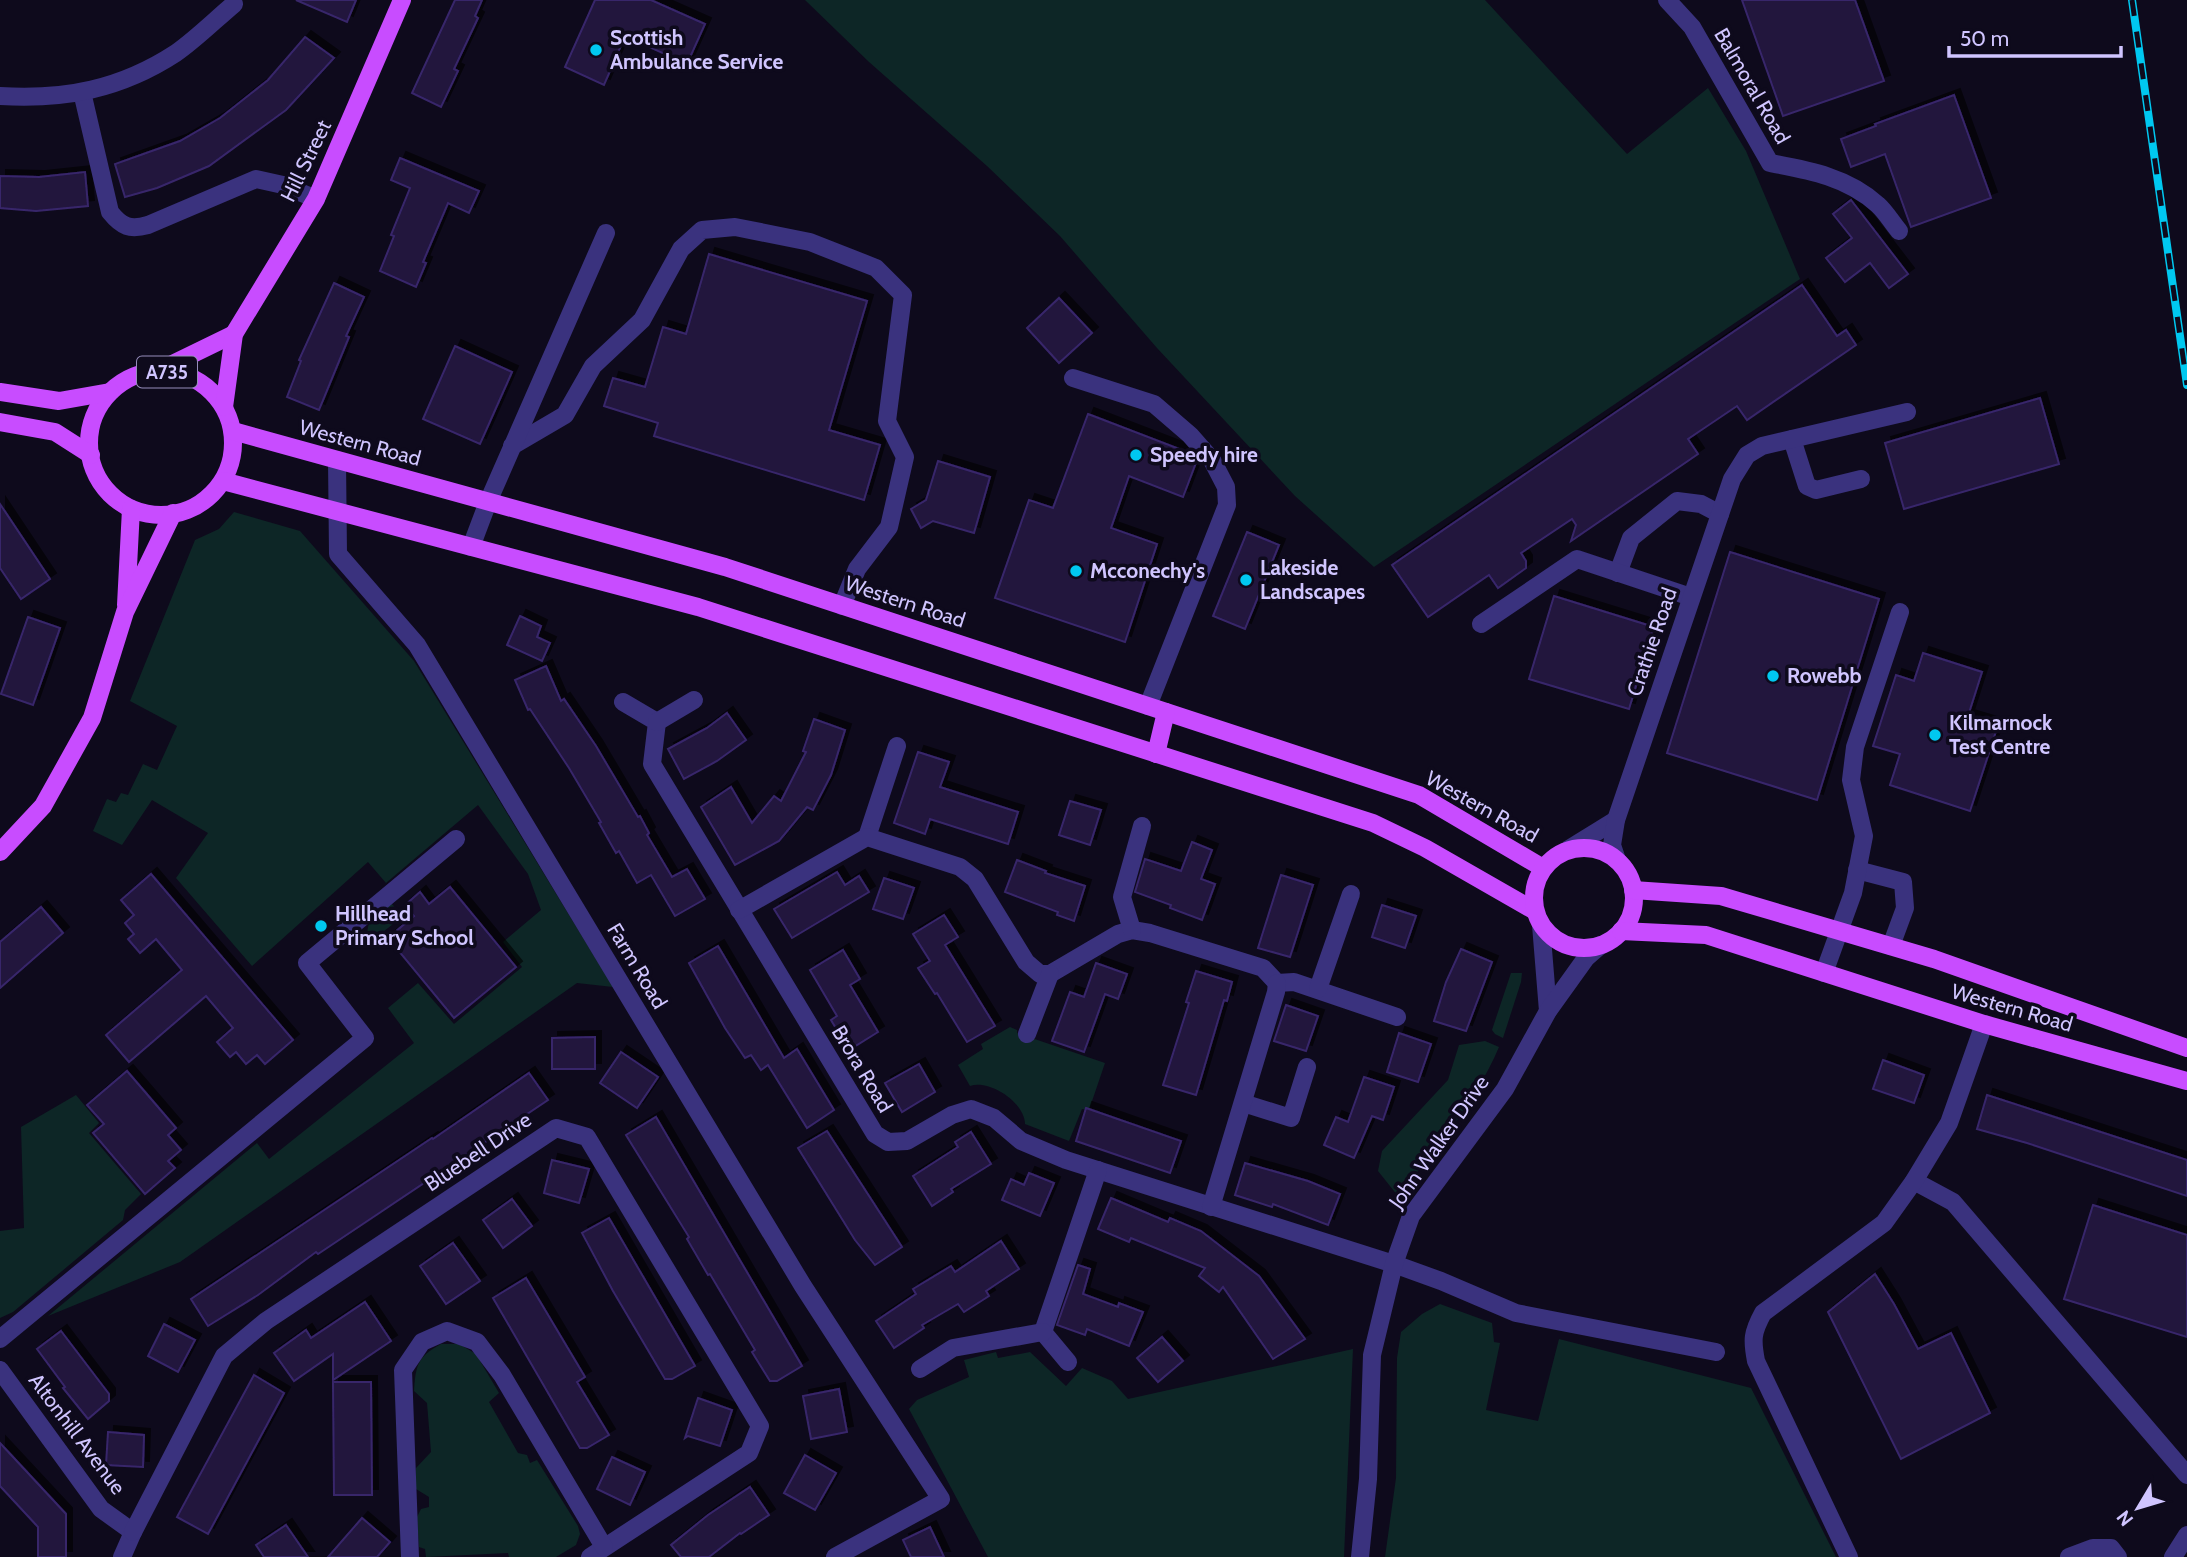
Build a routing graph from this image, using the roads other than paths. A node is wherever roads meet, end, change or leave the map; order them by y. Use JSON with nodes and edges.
{"nodes":[{"id":1,"x":402,"y":0,"type":"edge"},
{"id":2,"x":1667,"y":0,"type":"edge"},
{"id":3,"x":234,"y":4,"type":"dead end"},
{"id":4,"x":82,"y":92,"type":"junction"},
{"id":5,"x":0,"y":96,"type":"edge"},
{"id":6,"x":316,"y":199,"type":"junction"},
{"id":7,"x":1899,"y":231,"type":"dead end"},
{"id":8,"x":606,"y":233,"type":"dead end"},
{"id":9,"x":234,"y":334,"type":"junction"},
{"id":10,"x":158,"y":371,"type":"junction"},
{"id":11,"x":1073,"y":378,"type":"dead end"},
{"id":12,"x":0,"y":392,"type":"edge"},
{"id":13,"x":110,"y":392,"type":"junction"},
{"id":14,"x":224,"y":407,"type":"junction"},
{"id":15,"x":1907,"y":412,"type":"dead end"},
{"id":16,"x":0,"y":422,"type":"edge"},
{"id":17,"x":233,"y":431,"type":"junction"},
{"id":18,"x":1792,"y":439,"type":"junction"},
{"id":19,"x":512,"y":446,"type":"junction"},
{"id":20,"x":91,"y":455,"type":"junction"},
{"id":21,"x":337,"y":460,"type":"junction"},
{"id":22,"x":1861,"y":479,"type":"dead end"},
{"id":23,"x":223,"y":481,"type":"junction"},
{"id":24,"x":488,"y":502,"type":"junction"},
{"id":25,"x":131,"y":509,"type":"junction"},
{"id":26,"x":336,"y":511,"type":"junction"},
{"id":27,"x":173,"y":513,"type":"junction"},
{"id":28,"x":1720,"y":514,"type":"junction"},
{"id":29,"x":471,"y":547,"type":"junction"},
{"id":30,"x":1618,"y":573,"type":"junction"},
{"id":31,"x":1691,"y":597,"type":"junction"},
{"id":32,"x":842,"y":606,"type":"junction"},
{"id":33,"x":125,"y":612,"type":"junction"},
{"id":34,"x":1900,"y":612,"type":"dead end"},
{"id":35,"x":1481,"y":624,"type":"dead end"},
{"id":36,"x":694,"y":700,"type":"dead end"},
{"id":37,"x":623,"y":702,"type":"dead end"},
{"id":38,"x":1148,"y":706,"type":"junction"},
{"id":39,"x":1166,"y":712,"type":"junction"},
{"id":40,"x":657,"y":722,"type":"junction"},
{"id":41,"x":897,"y":746,"type":"dead end"},
{"id":42,"x":1156,"y":754,"type":"junction"},
{"id":43,"x":1616,"y":820,"type":"junction"},
{"id":44,"x":1142,"y":826,"type":"dead end"},
{"id":45,"x":867,"y":837,"type":"junction"},
{"id":46,"x":456,"y":839,"type":"dead end"},
{"id":47,"x":1569,"y":849,"type":"junction"},
{"id":48,"x":0,"y":852,"type":"edge"},
{"id":49,"x":1617,"y":860,"type":"junction"},
{"id":50,"x":1543,"y":868,"type":"junction"},
{"id":51,"x":1857,"y":870,"type":"junction"},
{"id":52,"x":1633,"y":890,"type":"junction"},
{"id":53,"x":1351,"y":894,"type":"dead end"},
{"id":54,"x":740,"y":909,"type":"junction"},
{"id":55,"x":1538,"y":918,"type":"junction"},
{"id":56,"x":1132,"y":930,"type":"junction"},
{"id":57,"x":1621,"y":931,"type":"junction"},
{"id":58,"x":1838,"y":931,"type":"junction"},
{"id":59,"x":1601,"y":945,"type":"junction"},
{"id":60,"x":1891,"y":947,"type":"junction"},
{"id":61,"x":1824,"y":973,"type":"junction"},
{"id":62,"x":1050,"y":974,"type":"junction"},
{"id":63,"x":1277,"y":983,"type":"junction"},
{"id":64,"x":1318,"y":989,"type":"junction"},
{"id":65,"x":1548,"y":1011,"type":"junction"},
{"id":66,"x":1397,"y":1017,"type":"dead end"},
{"id":67,"x":1984,"y":1024,"type":"junction"},
{"id":68,"x":1027,"y":1034,"type":"dead end"},
{"id":69,"x":2187,"y":1048,"type":"edge"},
{"id":70,"x":1307,"y":1067,"type":"dead end"},
{"id":71,"x":2187,"y":1081,"type":"edge"},
{"id":72,"x":1242,"y":1103,"type":"junction"},
{"id":73,"x":1098,"y":1171,"type":"junction"},
{"id":74,"x":1914,"y":1181,"type":"junction"},
{"id":75,"x":1211,"y":1207,"type":"junction"},
{"id":76,"x":1394,"y":1264,"type":"junction"},
{"id":77,"x":1044,"y":1332,"type":"junction"},
{"id":78,"x":0,"y":1339,"type":"edge"},
{"id":79,"x":1716,"y":1352,"type":"dead end"},
{"id":80,"x":1068,"y":1362,"type":"dead end"},
{"id":81,"x":920,"y":1369,"type":"dead end"},
{"id":82,"x":0,"y":1370,"type":"edge"},
{"id":83,"x":2187,"y":1475,"type":"edge"},
{"id":84,"x":133,"y":1532,"type":"junction"},
{"id":85,"x":2187,"y":1535,"type":"edge"},
{"id":86,"x":597,"y":1552,"type":"edge"},
{"id":87,"x":1849,"y":1552,"type":"edge"},
{"id":88,"x":122,"y":1557,"type":"edge"},
{"id":89,"x":410,"y":1557,"type":"edge"},
{"id":90,"x":835,"y":1557,"type":"edge"},
{"id":91,"x":1360,"y":1557,"type":"edge"},
{"id":92,"x":2069,"y":1557,"type":"edge"},
{"id":93,"x":2118,"y":1557,"type":"edge"},
{"id":94,"x":2173,"y":1557,"type":"edge"}],
"edges":[{"from":1,"to":6,"type":"main road","name":"Hill Street","number":"A735"},
{"from":2,"to":7,"type":"street","name":"Balmoral Road"},
{"from":3,"to":4,"type":"street"},
{"from":4,"to":5,"type":"street"},
{"from":4,"to":6,"type":"street"},
{"from":6,"to":9,"type":"main road","name":"Hill Street","number":"A735"},
{"from":8,"to":19,"type":"street"},
{"from":9,"to":10,"type":"main road","number":"A735"},
{"from":9,"to":14,"type":"main road","name":"Hill Street","number":"A735"},
{"from":10,"to":13,"type":"main road","number":"A735"},
{"from":10,"to":14,"type":"main road","number":"A735"},
{"from":11,"to":38,"type":"street"},
{"from":12,"to":13,"type":"main road"},
{"from":13,"to":20,"type":"main road","number":"A735"},
{"from":14,"to":17,"type":"main road","number":"A735"},
{"from":15,"to":18,"type":"street","name":"Crathie Road"},
{"from":16,"to":20,"type":"main road"},
{"from":17,"to":21,"type":"main road","name":"Western Road"},
{"from":17,"to":23,"type":"main road","number":"A735"},
{"from":18,"to":22,"type":"street"},
{"from":18,"to":28,"type":"street","name":"Crathie Road"},
{"from":19,"to":24,"type":"street"},
{"from":19,"to":32,"type":"street"},
{"from":20,"to":25,"type":"main road","number":"A735"},
{"from":21,"to":24,"type":"main road","name":"Western Road"},
{"from":21,"to":26,"type":"street","name":"Farm Road"},
{"from":23,"to":26,"type":"main road"},
{"from":23,"to":27,"type":"main road","number":"A735"},
{"from":24,"to":29,"type":"street"},
{"from":24,"to":32,"type":"main road","name":"Western Road"},
{"from":25,"to":27,"type":"main road","number":"A735"},
{"from":25,"to":33,"type":"main road"},
{"from":26,"to":29,"type":"main road"},
{"from":26,"to":90,"type":"street","name":"Farm Road"},
{"from":27,"to":33,"type":"main road"},
{"from":28,"to":30,"type":"street"},
{"from":28,"to":31,"type":"street","name":"Crathie Road"},
{"from":29,"to":42,"type":"main road"},
{"from":30,"to":31,"type":"street"},
{"from":30,"to":35,"type":"street"},
{"from":31,"to":43,"type":"street","name":"Crathie Road"},
{"from":32,"to":38,"type":"main road","name":"Western Road"},
{"from":33,"to":48,"type":"main road"},
{"from":34,"to":51,"type":"street"},
{"from":36,"to":40,"type":"street"},
{"from":37,"to":40,"type":"street"},
{"from":38,"to":39,"type":"main road","name":"Western Road"},
{"from":39,"to":42,"type":"main road"},
{"from":39,"to":50,"type":"main road","name":"Western Road"},
{"from":40,"to":54,"type":"street","name":"Brora Road"},
{"from":41,"to":45,"type":"street"},
{"from":42,"to":55,"type":"main road"},
{"from":43,"to":47,"type":"street"},
{"from":43,"to":49,"type":"street","name":"Crathie Road"},
{"from":44,"to":56,"type":"street"},
{"from":45,"to":54,"type":"street"},
{"from":45,"to":62,"type":"street"},
{"from":46,"to":78,"type":"street"},
{"from":47,"to":49,"type":"main road"},
{"from":47,"to":50,"type":"main road","name":"Western Road"},
{"from":49,"to":52,"type":"main road"},
{"from":50,"to":55,"type":"main road","name":"Western Road"},
{"from":51,"to":58,"type":"street"},
{"from":51,"to":60,"type":"street"},
{"from":52,"to":57,"type":"main road"},
{"from":52,"to":58,"type":"main road","name":"Western Road"},
{"from":53,"to":64,"type":"street"},
{"from":54,"to":73,"type":"street","name":"Brora Road"},
{"from":55,"to":59,"type":"main road"},
{"from":55,"to":65,"type":"street"},
{"from":56,"to":62,"type":"street"},
{"from":56,"to":63,"type":"street"},
{"from":57,"to":59,"type":"main road"},
{"from":57,"to":61,"type":"main road","name":"Western Road"},
{"from":58,"to":60,"type":"main road","name":"Western Road"},
{"from":58,"to":61,"type":"street"},
{"from":59,"to":65,"type":"street","name":"John Walker Drive"},
{"from":60,"to":69,"type":"main road","name":"Western Road"},
{"from":61,"to":67,"type":"main road","name":"Western Road"},
{"from":62,"to":68,"type":"street"},
{"from":63,"to":64,"type":"street"},
{"from":63,"to":72,"type":"street"},
{"from":64,"to":66,"type":"street"},
{"from":65,"to":76,"type":"street","name":"John Walker Drive"},
{"from":67,"to":71,"type":"main road","name":"Western Road"},
{"from":67,"to":74,"type":"street"},
{"from":70,"to":72,"type":"street"},
{"from":72,"to":75,"type":"street"},
{"from":73,"to":75,"type":"street","name":"Brora Road"},
{"from":73,"to":77,"type":"street"},
{"from":74,"to":83,"type":"street"},
{"from":74,"to":87,"type":"street"},
{"from":75,"to":76,"type":"street","name":"Brora Road"},
{"from":76,"to":79,"type":"street","name":"Brora Road"},
{"from":76,"to":91,"type":"street","name":"John Walker Drive"},
{"from":77,"to":80,"type":"street"},
{"from":77,"to":81,"type":"street"},
{"from":82,"to":84,"type":"street","name":"Altonhill Avenue"},
{"from":84,"to":86,"type":"street","name":"Bluebell Drive"},
{"from":84,"to":88,"type":"street"},
{"from":85,"to":94,"type":"street"},
{"from":86,"to":89,"type":"street","name":"Bluebell Drive"},
{"from":92,"to":93,"type":"street"}]}
